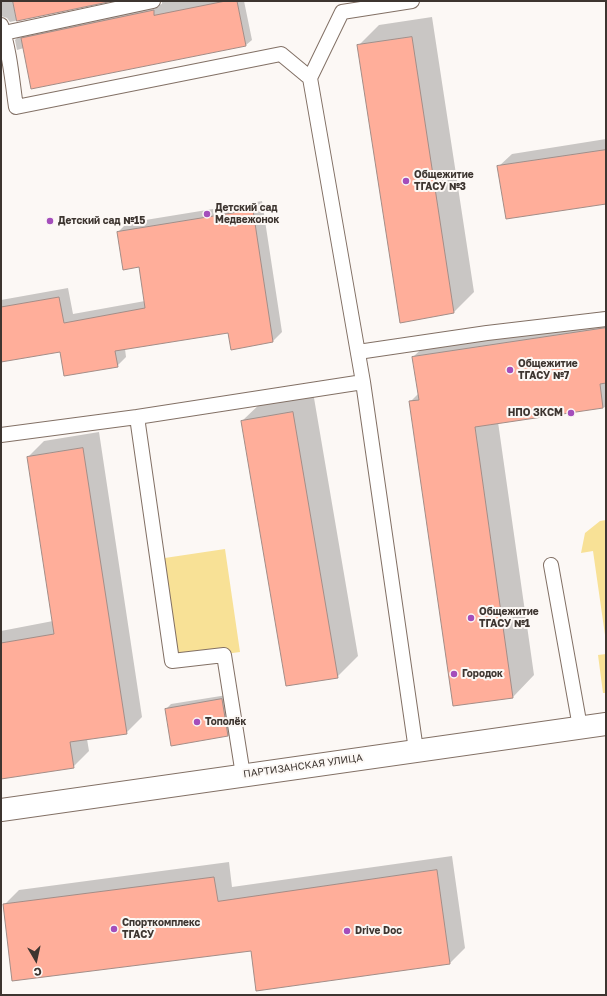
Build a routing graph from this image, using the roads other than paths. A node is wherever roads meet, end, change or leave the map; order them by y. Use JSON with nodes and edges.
{"nodes":[{"id":1,"x":153,"y":1,"type":"edge"},
{"id":2,"x":412,"y":1,"type":"edge"},
{"id":3,"x":341,"y":7,"type":"edge"},
{"id":4,"x":2,"y":29,"type":"edge"},
{"id":5,"x":6,"y":76,"type":"edge"},
{"id":6,"x":310,"y":78,"type":"junction"},
{"id":7,"x":606,"y":319,"type":"edge"},
{"id":8,"x":358,"y":352,"type":"junction"},
{"id":9,"x":364,"y":382,"type":"junction"},
{"id":10,"x":137,"y":417,"type":"junction"},
{"id":11,"x":1,"y":435,"type":"edge"},
{"id":12,"x":551,"y":565,"type":"dead end"},
{"id":13,"x":606,"y":724,"type":"edge"},
{"id":14,"x":580,"y":727,"type":"junction"},
{"id":15,"x":416,"y":750,"type":"junction"},
{"id":16,"x":243,"y":775,"type":"junction"},
{"id":17,"x":1,"y":810,"type":"edge"}],
"edges":[{"from":1,"to":4,"type":"lane"},
{"from":2,"to":3,"type":"lane"},
{"from":3,"to":6,"type":"lane"},
{"from":4,"to":5,"type":"lane"},
{"from":5,"to":6,"type":"lane"},
{"from":6,"to":8,"type":"lane"},
{"from":7,"to":8,"type":"lane"},
{"from":8,"to":9,"type":"lane"},
{"from":9,"to":10,"type":"lane"},
{"from":9,"to":15,"type":"lane"},
{"from":10,"to":11,"type":"lane"},
{"from":10,"to":16,"type":"lane"},
{"from":12,"to":14,"type":"lane"},
{"from":13,"to":14,"type":"street","name":"ПАРТИЗАНСКАЯ УЛИЦА"},
{"from":14,"to":15,"type":"street","name":"ПАРТИЗАНСКАЯ УЛИЦА"},
{"from":15,"to":16,"type":"street","name":"ПАРТИЗАНСКАЯ УЛИЦА"},
{"from":16,"to":17,"type":"street","name":"ПАРТИЗАНСКАЯ УЛИЦА"}]}
